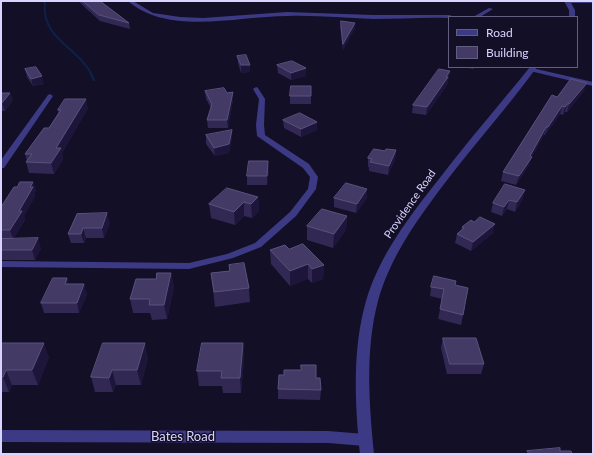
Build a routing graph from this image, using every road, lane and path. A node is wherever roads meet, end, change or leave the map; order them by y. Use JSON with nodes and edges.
{"nodes":[{"id":1,"x":130,"y":1,"type":"edge"},
{"id":2,"x":567,"y":1,"type":"edge"},
{"id":3,"x":593,"y":2,"type":"edge"},
{"id":4,"x":491,"y":9,"type":"dead end"},
{"id":5,"x":478,"y":16,"type":"edge"},
{"id":6,"x":572,"y":16,"type":"edge"},
{"id":7,"x":448,"y":17,"type":"edge"},
{"id":8,"x":533,"y":68,"type":"edge"},
{"id":9,"x":593,"y":84,"type":"edge"},
{"id":10,"x":256,"y":89,"type":"dead end"},
{"id":11,"x":50,"y":96,"type":"dead end"},
{"id":12,"x":1,"y":166,"type":"edge"},
{"id":13,"x":1,"y":264,"type":"edge"},
{"id":14,"x":1,"y":436,"type":"edge"},
{"id":15,"x":365,"y":440,"type":"junction"},
{"id":16,"x":367,"y":454,"type":"edge"}],
"edges":[{"from":1,"to":7,"type":"street"},
{"from":2,"to":3,"type":"street"},
{"from":2,"to":6,"type":"street"},
{"from":4,"to":5,"type":"street"},
{"from":8,"to":9,"type":"street"},
{"from":8,"to":15,"type":"street","name":"Providence Road"},
{"from":10,"to":13,"type":"street"},
{"from":11,"to":12,"type":"street"},
{"from":14,"to":15,"type":"street","name":"Bates Road"},
{"from":15,"to":16,"type":"street","name":"Providence Road"}]}
